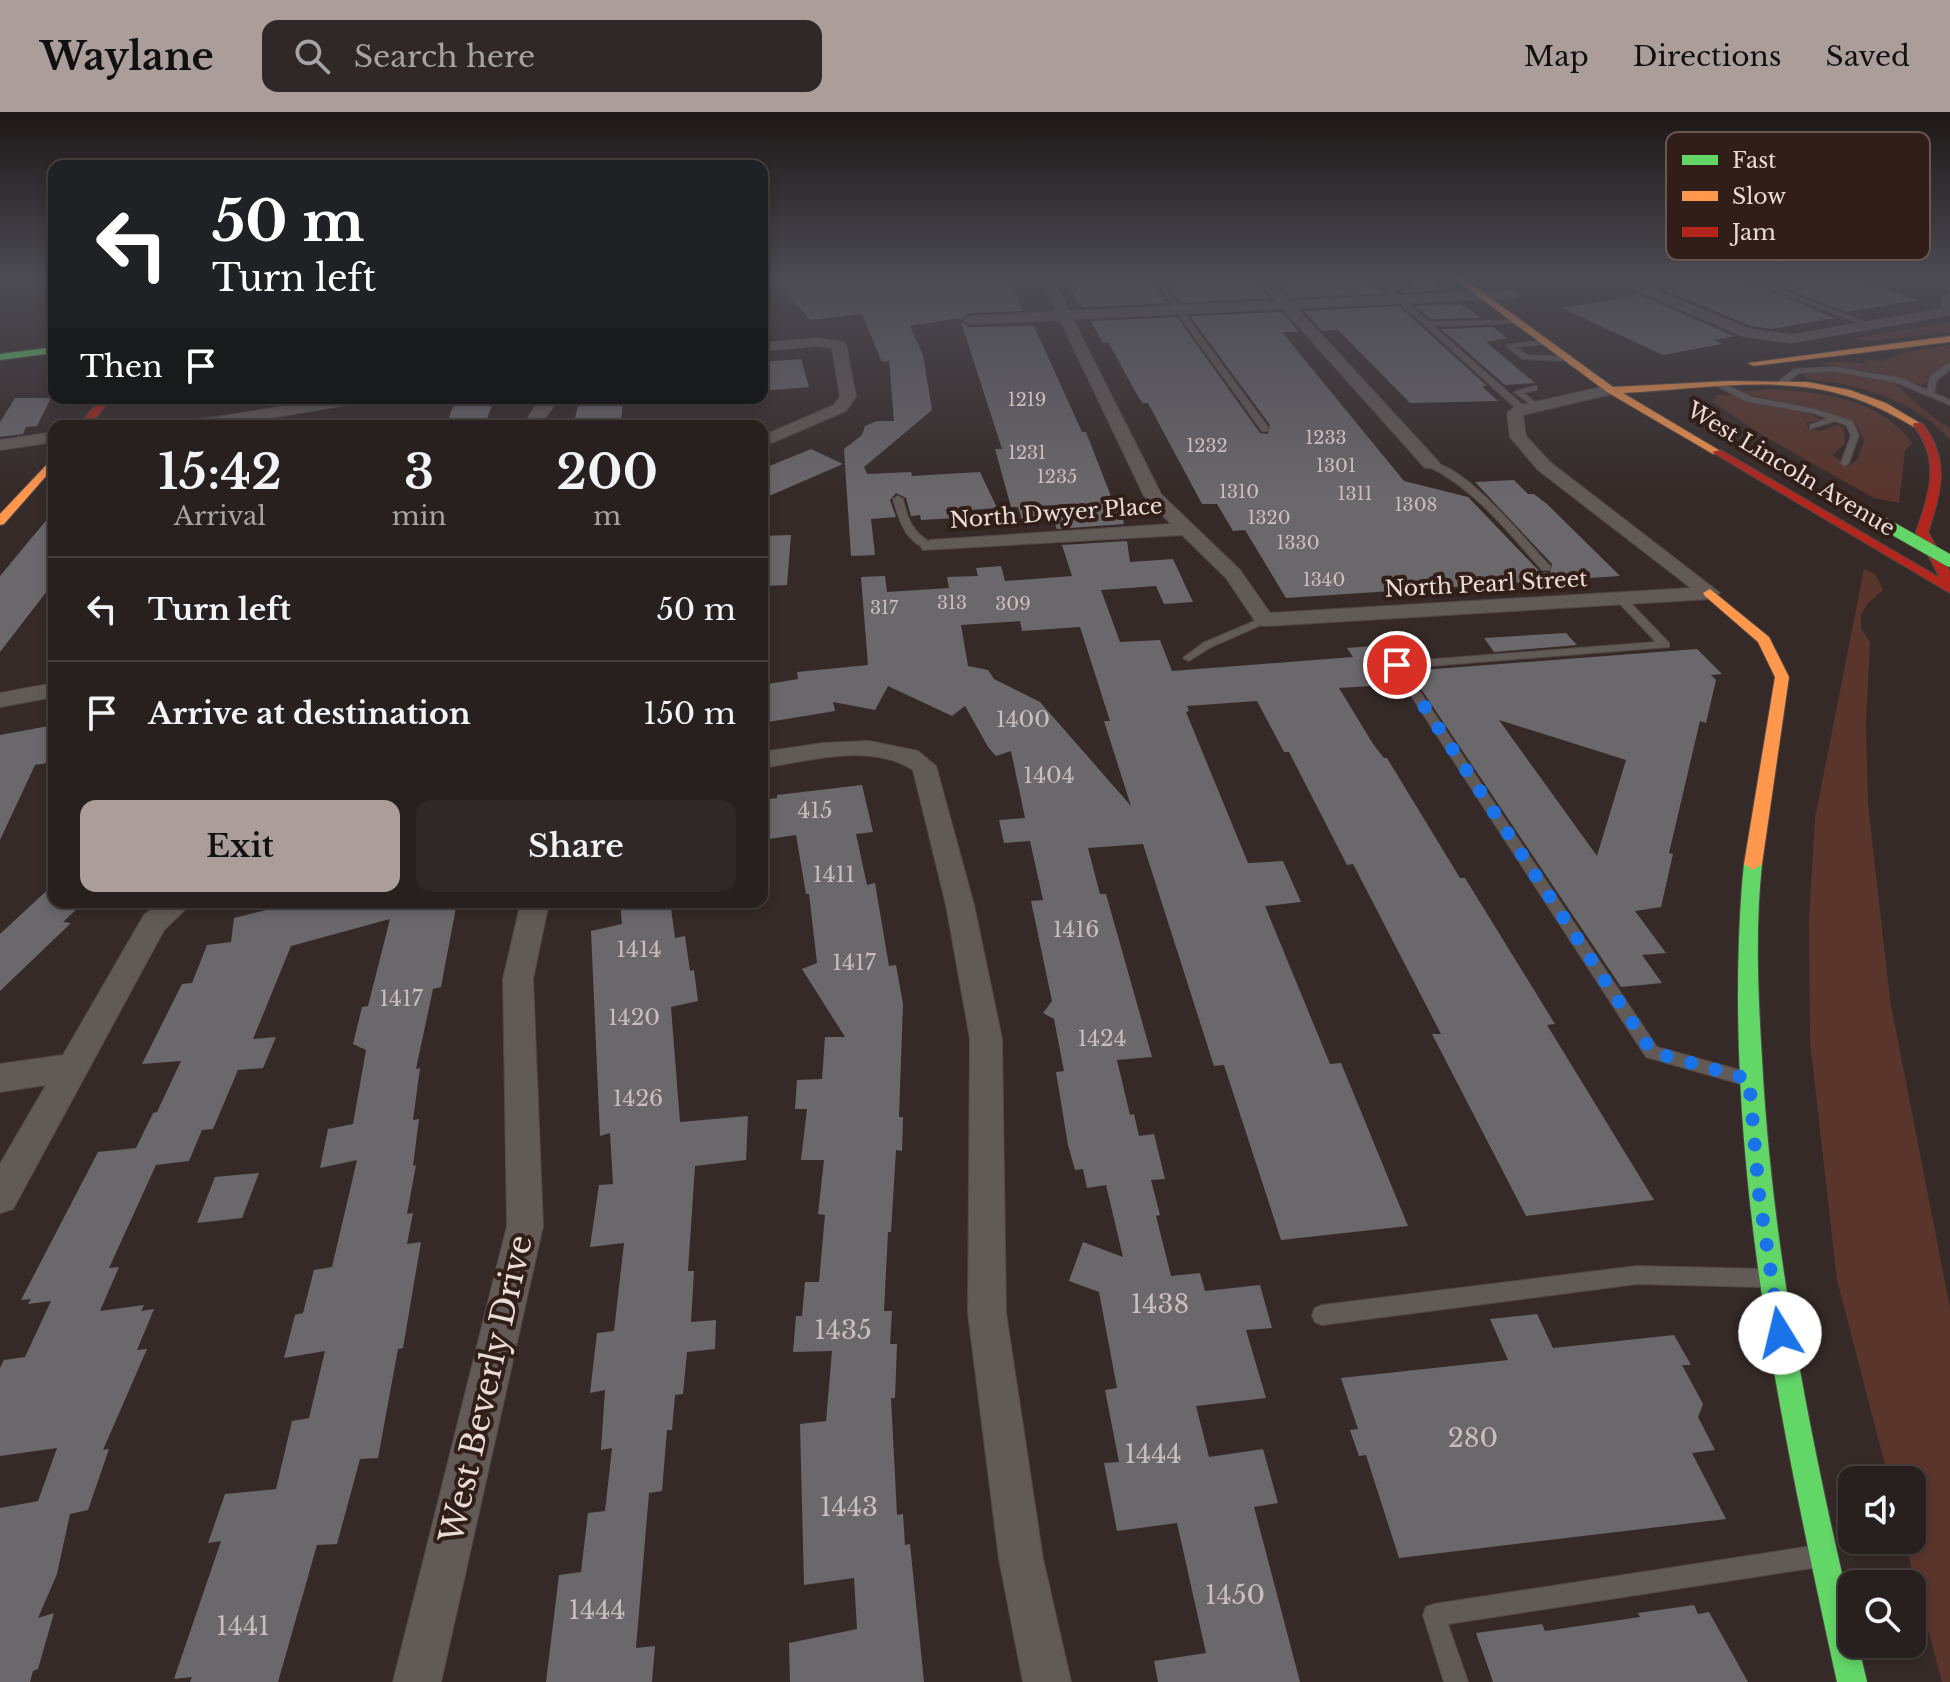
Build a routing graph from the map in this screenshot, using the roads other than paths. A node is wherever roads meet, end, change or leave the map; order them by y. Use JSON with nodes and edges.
{"nodes":[{"id":1,"x":840,"y":348,"type":"edge"},
{"id":2,"x":1082,"y":348,"type":"edge"},
{"id":3,"x":1204,"y":348,"type":"edge"},
{"id":4,"x":1325,"y":348,"type":"edge"},
{"id":5,"x":1460,"y":348,"type":"edge"},
{"id":6,"x":1514,"y":348,"type":"edge"},
{"id":7,"x":1552,"y":348,"type":"edge"},
{"id":8,"x":1866,"y":348,"type":"edge"},
{"id":9,"x":48,"y":351,"type":"edge"},
{"id":10,"x":0,"y":357,"type":"edge"},
{"id":11,"x":1566,"y":359,"type":"junction"},
{"id":12,"x":1950,"y":366,"type":"edge"},
{"id":13,"x":1631,"y":374,"type":"junction"},
{"id":14,"x":1782,"y":382,"type":"junction"},
{"id":15,"x":1720,"y":384,"type":"junction"},
{"id":16,"x":1611,"y":390,"type":"junction"},
{"id":17,"x":1659,"y":390,"type":"junction"},
{"id":18,"x":1931,"y":392,"type":"junction"},
{"id":19,"x":1530,"y":400,"type":"junction"},
{"id":20,"x":1950,"y":403,"type":"edge"},
{"id":21,"x":102,"y":404,"type":"edge"},
{"id":22,"x":326,"y":404,"type":"edge"},
{"id":23,"x":320,"y":405,"type":"junction"},
{"id":24,"x":1685,"y":406,"type":"dead end"},
{"id":25,"x":1836,"y":418,"type":"junction"},
{"id":26,"x":88,"y":420,"type":"edge"},
{"id":27,"x":214,"y":420,"type":"edge"},
{"id":28,"x":314,"y":420,"type":"edge"},
{"id":29,"x":1813,"y":427,"type":"dead end"},
{"id":30,"x":1265,"y":429,"type":"dead end"},
{"id":31,"x":48,"y":438,"type":"edge"},
{"id":32,"x":768,"y":439,"type":"edge"},
{"id":33,"x":0,"y":445,"type":"edge"},
{"id":34,"x":1845,"y":463,"type":"dead end"},
{"id":35,"x":1431,"y":464,"type":"joint"},
{"id":36,"x":48,"y":467,"type":"edge"},
{"id":37,"x":898,"y":499,"type":"dead end"},
{"id":38,"x":1861,"y":511,"type":"dead end"},
{"id":39,"x":0,"y":521,"type":"edge"},
{"id":40,"x":1185,"y":529,"type":"junction"},
{"id":41,"x":930,"y":546,"type":"joint"},
{"id":42,"x":1950,"y":561,"type":"edge"},
{"id":43,"x":1546,"y":568,"type":"dead end"},
{"id":44,"x":1950,"y":587,"type":"edge"},
{"id":45,"x":1710,"y":593,"type":"junction"},
{"id":46,"x":1622,"y":600,"type":"junction"},
{"id":47,"x":1264,"y":620,"type":"junction"},
{"id":48,"x":1189,"y":658,"type":"dead end"},
{"id":49,"x":48,"y":691,"type":"edge"},
{"id":50,"x":0,"y":700,"type":"edge"},
{"id":51,"x":768,"y":759,"type":"edge"},
{"id":52,"x":172,"y":908,"type":"edge"},
{"id":53,"x":534,"y":908,"type":"edge"},
{"id":54,"x":74,"y":1067,"type":"junction"},
{"id":55,"x":0,"y":1078,"type":"edge"},
{"id":56,"x":1749,"y":1079,"type":"junction"},
{"id":57,"x":0,"y":1197,"type":"edge"},
{"id":58,"x":1772,"y":1278,"type":"junction"},
{"id":59,"x":1322,"y":1315,"type":"dead end"},
{"id":60,"x":1824,"y":1556,"type":"junction"},
{"id":61,"x":417,"y":1682,"type":"edge"},
{"id":62,"x":1047,"y":1682,"type":"edge"},
{"id":63,"x":1456,"y":1682,"type":"edge"},
{"id":64,"x":1852,"y":1682,"type":"edge"}],
"edges":[{"from":1,"to":32,"type":"street"},
{"from":2,"to":40,"type":"street"},
{"from":3,"to":30,"type":"lane"},
{"from":4,"to":35,"type":"street"},
{"from":5,"to":19,"type":"lane"},
{"from":6,"to":11,"type":"lane"},
{"from":7,"to":11,"type":"main road","name":"West Lincoln Avenue"},
{"from":8,"to":13,"type":"main road"},
{"from":9,"to":10,"type":"main road"},
{"from":11,"to":16,"type":"main road","name":"West Lincoln Avenue"},
{"from":12,"to":18,"type":"lane"},
{"from":13,"to":16,"type":"main road"},
{"from":13,"to":17,"type":"main road","name":"West Lincoln Avenue"},
{"from":14,"to":15,"type":"main road"},
{"from":14,"to":18,"type":"lane"},
{"from":14,"to":44,"type":"main road"},
{"from":15,"to":17,"type":"main road"},
{"from":15,"to":25,"type":"lane"},
{"from":16,"to":17,"type":"main road"},
{"from":16,"to":19,"type":"street"},
{"from":16,"to":44,"type":"main road","name":"West Lincoln Avenue"},
{"from":17,"to":24,"type":"main road","name":"West Lincoln Avenue"},
{"from":18,"to":20,"type":"lane"},
{"from":19,"to":45,"type":"street"},
{"from":21,"to":26,"type":"main road"},
{"from":22,"to":23,"type":"street"},
{"from":23,"to":27,"type":"street"},
{"from":23,"to":28,"type":"street"},
{"from":25,"to":29,"type":"lane"},
{"from":25,"to":34,"type":"lane"},
{"from":31,"to":33,"type":"street"},
{"from":35,"to":43,"type":"lane"},
{"from":36,"to":39,"type":"main road"},
{"from":37,"to":41,"type":"lane"},
{"from":38,"to":42,"type":"main road","name":"West Lincoln Avenue","bridge":true},
{"from":40,"to":41,"type":"street","name":"North Dwyer Place"},
{"from":40,"to":47,"type":"street"},
{"from":45,"to":46,"type":"street","name":"North Pearl Street"},
{"from":45,"to":56,"type":"main road"},
{"from":46,"to":47,"type":"street","name":"North Pearl Street"},
{"from":46,"to":56,"type":"lane"},
{"from":47,"to":48,"type":"lane"},
{"from":49,"to":50,"type":"street"},
{"from":51,"to":62,"type":"street"},
{"from":52,"to":54,"type":"street"},
{"from":53,"to":61,"type":"street","name":"West Beverly Drive"},
{"from":54,"to":55,"type":"street"},
{"from":54,"to":57,"type":"street"},
{"from":56,"to":58,"type":"main road"},
{"from":58,"to":59,"type":"lane"},
{"from":58,"to":60,"type":"main road"},
{"from":60,"to":63,"type":"lane"},
{"from":60,"to":64,"type":"main road"}]}
